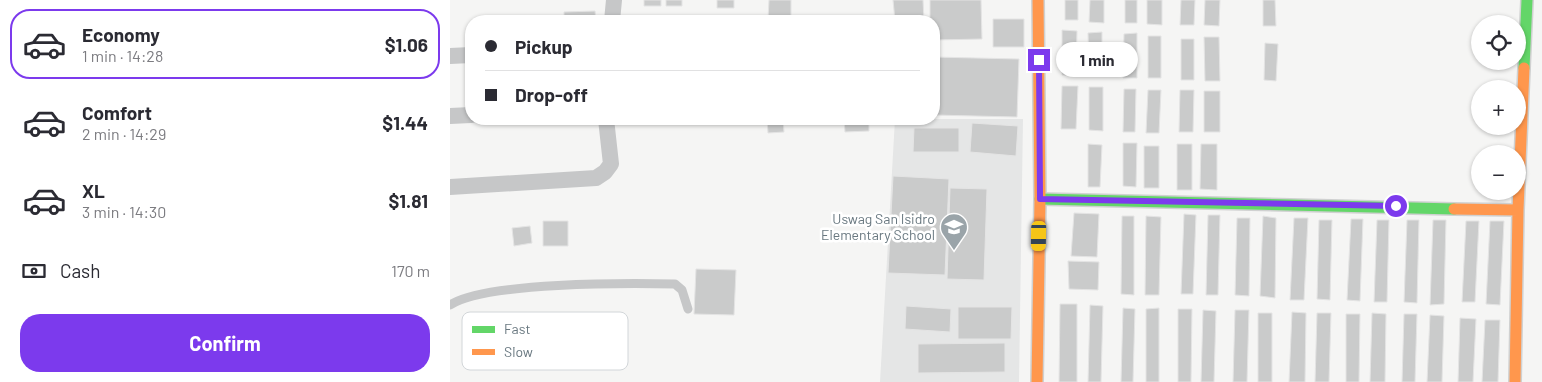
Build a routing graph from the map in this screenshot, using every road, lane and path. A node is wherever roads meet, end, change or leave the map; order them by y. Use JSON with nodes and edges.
{"nodes":[{"id":1,"x":614,"y":0,"type":"edge"},
{"id":2,"x":1038,"y":0,"type":"edge"},
{"id":3,"x":1527,"y":0,"type":"edge"},
{"id":4,"x":613,"y":15,"type":"edge"},
{"id":5,"x":465,"y":55,"type":"edge"},
{"id":6,"x":450,"y":56,"type":"edge"},
{"id":7,"x":450,"y":116,"type":"edge"},
{"id":8,"x":465,"y":116,"type":"edge"},
{"id":9,"x":607,"y":125,"type":"edge"},
{"id":10,"x":450,"y":187,"type":"edge"},
{"id":11,"x":1040,"y":199,"type":"junction"},
{"id":12,"x":1518,"y":210,"type":"junction"},
{"id":13,"x":450,"y":305,"type":"edge"},
{"id":14,"x":688,"y":309,"type":"dead end"},
{"id":15,"x":1037,"y":382,"type":"edge"},
{"id":16,"x":1515,"y":382,"type":"edge"}],
"edges":[{"from":1,"to":4,"type":"street"},
{"from":2,"to":11,"type":"street"},
{"from":3,"to":12,"type":"street"},
{"from":5,"to":6,"type":"street"},
{"from":7,"to":8,"type":"street"},
{"from":9,"to":10,"type":"street"},
{"from":11,"to":12,"type":"street"},
{"from":11,"to":15,"type":"street"},
{"from":12,"to":16,"type":"street"},
{"from":13,"to":14,"type":"lane"}]}
